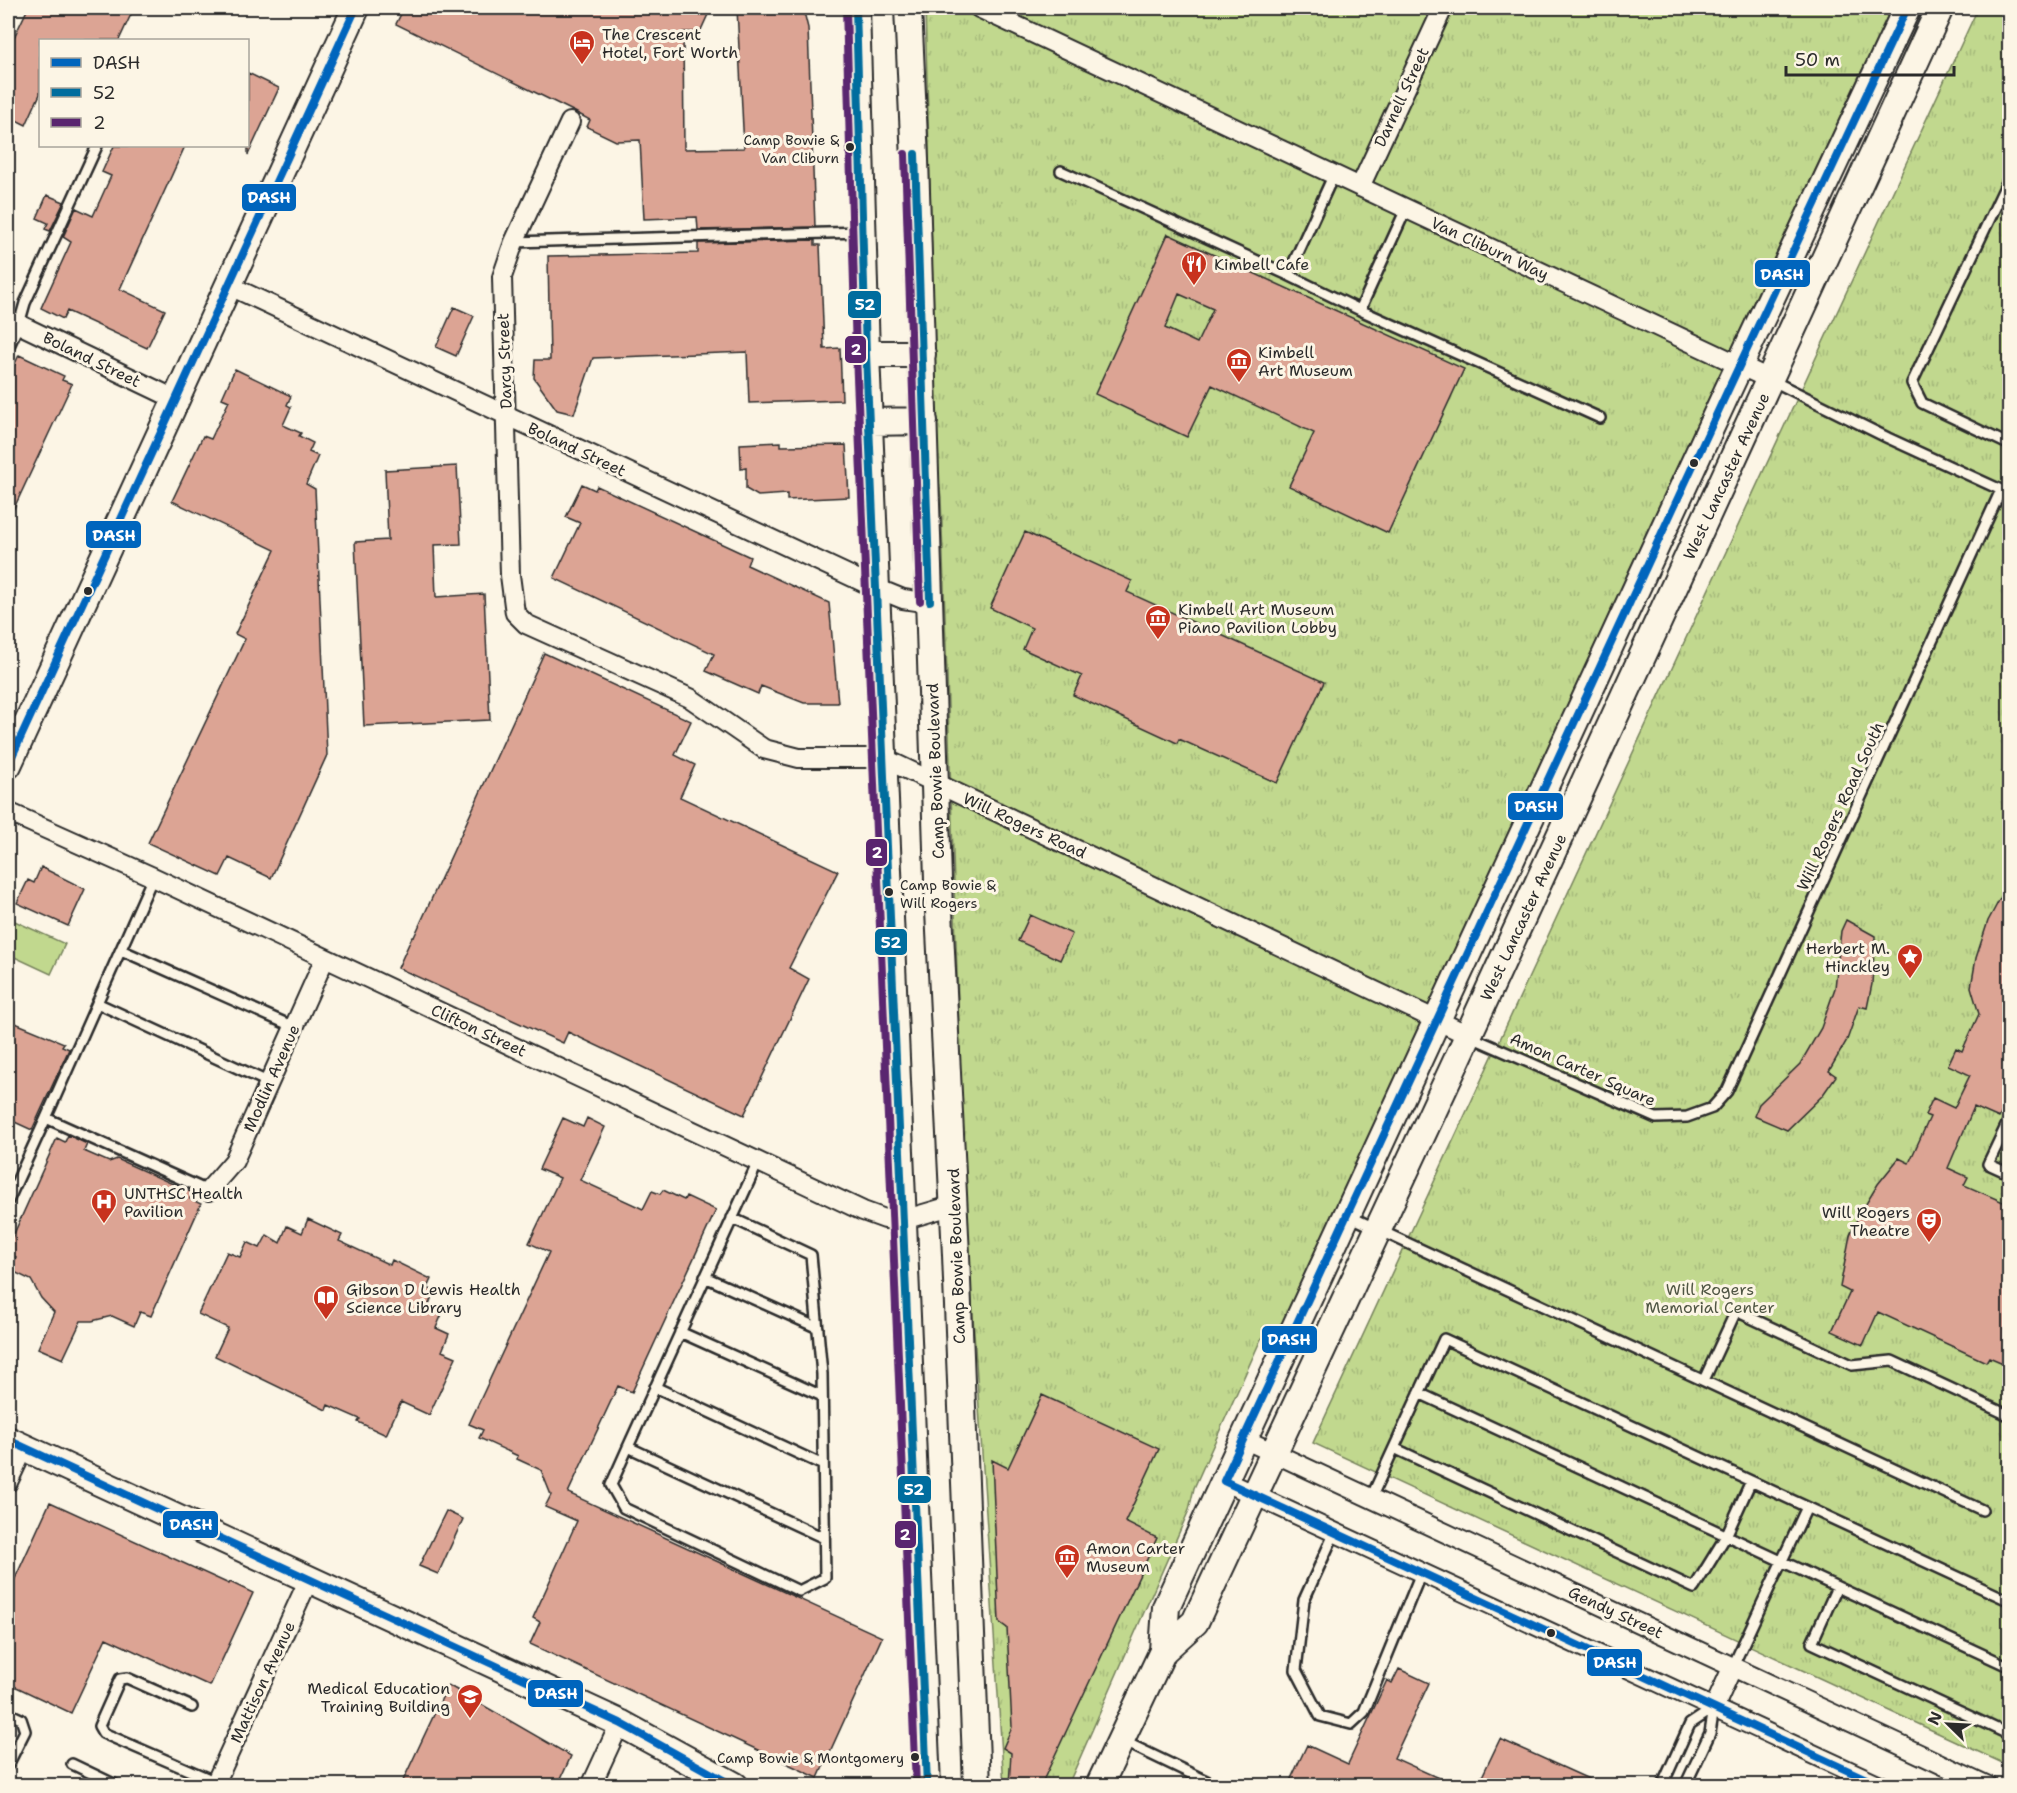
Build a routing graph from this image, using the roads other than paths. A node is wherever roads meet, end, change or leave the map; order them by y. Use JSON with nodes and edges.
{"nodes":[{"id":1,"x":356,"y":8,"type":"edge"},
{"id":2,"x":856,"y":8,"type":"edge"},
{"id":3,"x":908,"y":8,"type":"edge"},
{"id":4,"x":979,"y":8,"type":"edge"},
{"id":5,"x":1443,"y":8,"type":"edge"},
{"id":6,"x":1907,"y":8,"type":"edge"},
{"id":7,"x":1940,"y":8,"type":"edge"},
{"id":8,"x":570,"y":123,"type":"dead end"},
{"id":9,"x":97,"y":147,"type":"edge"},
{"id":10,"x":1061,"y":171,"type":"dead end"},
{"id":11,"x":1334,"y":174,"type":"junction"},
{"id":12,"x":2010,"y":176,"type":"edge"},
{"id":13,"x":1360,"y":187,"type":"junction"},
{"id":14,"x":1406,"y":209,"type":"junction"},
{"id":15,"x":864,"y":232,"type":"junction"},
{"id":16,"x":514,"y":242,"type":"junction"},
{"id":17,"x":1288,"y":274,"type":"junction"},
{"id":18,"x":228,"y":285,"type":"junction"},
{"id":19,"x":1360,"y":309,"type":"junction"},
{"id":20,"x":13,"y":321,"type":"edge"},
{"id":21,"x":8,"y":348,"type":"edge"},
{"id":22,"x":866,"y":354,"type":"junction"},
{"id":23,"x":922,"y":354,"type":"junction"},
{"id":24,"x":1740,"y":365,"type":"junction"},
{"id":25,"x":1771,"y":380,"type":"junction"},
{"id":26,"x":177,"y":400,"type":"junction"},
{"id":27,"x":506,"y":416,"type":"junction"},
{"id":28,"x":1600,"y":418,"type":"dead end"},
{"id":29,"x":924,"y":421,"type":"junction"},
{"id":30,"x":869,"y":422,"type":"junction"},
{"id":31,"x":2010,"y":445,"type":"edge"},
{"id":32,"x":2005,"y":492,"type":"edge"},
{"id":33,"x":876,"y":588,"type":"junction"},
{"id":34,"x":930,"y":603,"type":"junction"},
{"id":35,"x":515,"y":613,"type":"joint"},
{"id":36,"x":883,"y":758,"type":"junction"},
{"id":37,"x":8,"y":765,"type":"edge"},
{"id":38,"x":936,"y":783,"type":"junction"},
{"id":39,"x":8,"y":812,"type":"edge"},
{"id":40,"x":153,"y":877,"type":"junction"},
{"id":41,"x":121,"y":950,"type":"junction"},
{"id":42,"x":325,"y":958,"type":"junction"},
{"id":43,"x":97,"y":1004,"type":"junction"},
{"id":44,"x":1437,"y":1021,"type":"junction"},
{"id":45,"x":294,"y":1027,"type":"junction"},
{"id":46,"x":1468,"y":1035,"type":"junction"},
{"id":47,"x":270,"y":1083,"type":"junction"},
{"id":48,"x":1688,"y":1117,"type":"joint"},
{"id":49,"x":46,"y":1118,"type":"junction"},
{"id":50,"x":2010,"y":1126,"type":"edge"},
{"id":51,"x":758,"y":1162,"type":"junction"},
{"id":52,"x":2010,"y":1174,"type":"edge"},
{"id":53,"x":208,"y":1191,"type":"joint"},
{"id":54,"x":8,"y":1201,"type":"edge"},
{"id":55,"x":954,"y":1205,"type":"junction"},
{"id":56,"x":1347,"y":1215,"type":"junction"},
{"id":57,"x":732,"y":1218,"type":"junction"},
{"id":58,"x":903,"y":1220,"type":"junction"},
{"id":59,"x":1379,"y":1229,"type":"junction"},
{"id":60,"x":705,"y":1277,"type":"junction"},
{"id":61,"x":818,"y":1328,"type":"junction"},
{"id":62,"x":680,"y":1332,"type":"junction"},
{"id":63,"x":1704,"y":1380,"type":"junction"},
{"id":64,"x":655,"y":1387,"type":"junction"},
{"id":65,"x":1419,"y":1393,"type":"junction"},
{"id":66,"x":822,"y":1396,"type":"junction"},
{"id":67,"x":2010,"y":1416,"type":"edge"},
{"id":68,"x":1244,"y":1439,"type":"junction"},
{"id":69,"x":16,"y":1444,"type":"edge"},
{"id":70,"x":628,"y":1447,"type":"junction"},
{"id":71,"x":1394,"y":1448,"type":"junction"},
{"id":72,"x":1274,"y":1453,"type":"junction"},
{"id":73,"x":823,"y":1465,"type":"junction"},
{"id":74,"x":1224,"y":1481,"type":"junction"},
{"id":75,"x":1751,"y":1481,"type":"junction"},
{"id":76,"x":8,"y":1482,"type":"edge"},
{"id":77,"x":1254,"y":1496,"type":"junction"},
{"id":78,"x":1371,"y":1498,"type":"junction"},
{"id":79,"x":1807,"y":1507,"type":"junction"},
{"id":80,"x":1982,"y":1510,"type":"dead end"},
{"id":81,"x":1334,"y":1534,"type":"junction"},
{"id":82,"x":1726,"y":1536,"type":"junction"},
{"id":83,"x":824,"y":1538,"type":"junction"},
{"id":84,"x":1782,"y":1562,"type":"junction"},
{"id":85,"x":1421,"y":1573,"type":"junction"},
{"id":86,"x":309,"y":1579,"type":"junction"},
{"id":87,"x":1837,"y":1587,"type":"junction"},
{"id":88,"x":2010,"y":1600,"type":"edge"},
{"id":89,"x":1163,"y":1651,"type":"junction"},
{"id":90,"x":1732,"y":1666,"type":"junction"},
{"id":91,"x":2010,"y":1667,"type":"edge"},
{"id":92,"x":192,"y":1707,"type":"dead end"},
{"id":93,"x":1714,"y":1708,"type":"junction"},
{"id":94,"x":8,"y":1713,"type":"edge"},
{"id":95,"x":620,"y":1723,"type":"junction"},
{"id":96,"x":2010,"y":1734,"type":"edge"},
{"id":97,"x":1121,"y":1740,"type":"junction"},
{"id":98,"x":72,"y":1764,"type":"dead end"},
{"id":99,"x":8,"y":1765,"type":"edge"},
{"id":100,"x":215,"y":1784,"type":"edge"},
{"id":101,"x":118,"y":1785,"type":"edge"},
{"id":102,"x":591,"y":1785,"type":"edge"},
{"id":103,"x":735,"y":1785,"type":"edge"},
{"id":104,"x":927,"y":1785,"type":"edge"},
{"id":105,"x":977,"y":1785,"type":"edge"},
{"id":106,"x":1099,"y":1785,"type":"edge"},
{"id":107,"x":1217,"y":1785,"type":"edge"},
{"id":108,"x":1662,"y":1785,"type":"edge"},
{"id":109,"x":1685,"y":1785,"type":"edge"},
{"id":110,"x":1882,"y":1785,"type":"edge"},
{"id":111,"x":1989,"y":1785,"type":"edge"}],
"edges":[{"from":1,"to":18,"type":"main road"},
{"from":2,"to":15,"type":"main road"},
{"from":3,"to":23,"type":"main road","name":"Camp Bowie Boulevard"},
{"from":4,"to":11,"type":"street","name":"Van Cliburn Way"},
{"from":5,"to":13,"type":"street","name":"Darnell Street"},
{"from":6,"to":24,"type":"main road","name":"West Lancaster Avenue"},
{"from":7,"to":25,"type":"main road","name":"West Lancaster Avenue"},
{"from":8,"to":16,"type":"street","name":"Darcy Street"},
{"from":9,"to":20,"type":"lane"},
{"from":10,"to":17,"type":"lane"},
{"from":11,"to":13,"type":"street","name":"Van Cliburn Way"},
{"from":11,"to":17,"type":"lane"},
{"from":12,"to":31,"type":"lane"},
{"from":13,"to":14,"type":"street","name":"Van Cliburn Way"},
{"from":14,"to":19,"type":"lane"},
{"from":14,"to":24,"type":"street","name":"Van Cliburn Way"},
{"from":15,"to":16,"type":"lane"},
{"from":15,"to":22,"type":"main road"},
{"from":16,"to":27,"type":"street","name":"Darcy Street"},
{"from":17,"to":19,"type":"lane"},
{"from":18,"to":26,"type":"main road"},
{"from":18,"to":27,"type":"street","name":"Boland Street"},
{"from":19,"to":28,"type":"lane"},
{"from":20,"to":21,"type":"lane"},
{"from":20,"to":26,"type":"street","name":"Boland Street"},
{"from":22,"to":23,"type":"main road"},
{"from":22,"to":30,"type":"main road"},
{"from":23,"to":29,"type":"main road","name":"Camp Bowie Boulevard"},
{"from":24,"to":25,"type":"street","name":"Van Cliburn Way"},
{"from":24,"to":44,"type":"main road","name":"West Lancaster Avenue"},
{"from":25,"to":32,"type":"lane","name":"Van Cliburn Way"},
{"from":25,"to":46,"type":"main road","name":"West Lancaster Avenue"},
{"from":26,"to":37,"type":"main road"},
{"from":27,"to":33,"type":"street","name":"Boland Street"},
{"from":27,"to":35,"type":"street","name":"Darcy Street"},
{"from":29,"to":30,"type":"main road"},
{"from":29,"to":34,"type":"main road","name":"Camp Bowie Boulevard"},
{"from":30,"to":33,"type":"main road"},
{"from":32,"to":48,"type":"lane","name":"Will Rogers Road South"},
{"from":33,"to":34,"type":"street","name":"Boland Street"},
{"from":33,"to":36,"type":"main road"},
{"from":34,"to":38,"type":"main road","name":"Camp Bowie Boulevard"},
{"from":35,"to":36,"type":"street","name":"Will Rogers Road"},
{"from":36,"to":38,"type":"street","name":"Will Rogers Road"},
{"from":36,"to":58,"type":"main road"},
{"from":38,"to":44,"type":"street","name":"Will Rogers Road"},
{"from":38,"to":55,"type":"main road","name":"Camp Bowie Boulevard"},
{"from":39,"to":40,"type":"street","name":"Clifton Street"},
{"from":40,"to":41,"type":"lane"},
{"from":40,"to":42,"type":"street","name":"Clifton Street"},
{"from":41,"to":43,"type":"lane"},
{"from":41,"to":45,"type":"lane"},
{"from":42,"to":45,"type":"street","name":"Modlin Avenue"},
{"from":42,"to":51,"type":"street","name":"Clifton Street"},
{"from":43,"to":47,"type":"lane"},
{"from":43,"to":49,"type":"lane"},
{"from":44,"to":46,"type":"street","name":"Will Rogers Road"},
{"from":44,"to":56,"type":"main road","name":"West Lancaster Avenue"},
{"from":45,"to":47,"type":"street","name":"Modlin Avenue"},
{"from":46,"to":48,"type":"lane","name":"Amon Carter Square"},
{"from":46,"to":59,"type":"main road","name":"West Lancaster Avenue"},
{"from":47,"to":53,"type":"street","name":"Modlin Avenue"},
{"from":49,"to":53,"type":"lane"},
{"from":49,"to":54,"type":"lane"},
{"from":50,"to":52,"type":"lane"},
{"from":51,"to":57,"type":"lane"},
{"from":51,"to":58,"type":"street","name":"Clifton Street"},
{"from":55,"to":58,"type":"street","name":"Clifton Street"},
{"from":55,"to":105,"type":"main road","name":"Camp Bowie Boulevard"},
{"from":56,"to":59,"type":"lane"},
{"from":56,"to":68,"type":"main road","name":"West Lancaster Avenue"},
{"from":57,"to":60,"type":"lane"},
{"from":57,"to":61,"type":"lane"},
{"from":58,"to":104,"type":"main road"},
{"from":59,"to":63,"type":"lane"},
{"from":59,"to":72,"type":"main road","name":"West Lancaster Avenue"},
{"from":60,"to":61,"type":"lane"},
{"from":60,"to":62,"type":"lane"},
{"from":61,"to":66,"type":"lane"},
{"from":62,"to":64,"type":"lane"},
{"from":62,"to":66,"type":"lane"},
{"from":63,"to":67,"type":"lane"},
{"from":63,"to":80,"type":"lane"},
{"from":64,"to":70,"type":"lane"},
{"from":64,"to":73,"type":"lane"},
{"from":65,"to":71,"type":"lane"},
{"from":65,"to":75,"type":"lane"},
{"from":65,"to":82,"type":"lane"},
{"from":66,"to":73,"type":"lane"},
{"from":68,"to":72,"type":"street","name":"Gendy Street"},
{"from":68,"to":74,"type":"main road","name":"West Lancaster Avenue"},
{"from":69,"to":76,"type":"street"},
{"from":69,"to":86,"type":"main road"},
{"from":70,"to":83,"type":"lane"},
{"from":70,"to":83,"type":"lane"},
{"from":71,"to":78,"type":"lane"},
{"from":71,"to":82,"type":"lane"},
{"from":72,"to":77,"type":"main road","name":"West Lancaster Avenue"},
{"from":72,"to":78,"type":"street","name":"Gendy Street"},
{"from":73,"to":83,"type":"lane"},
{"from":74,"to":77,"type":"street"},
{"from":74,"to":89,"type":"main road","name":"West Lancaster Avenue"},
{"from":75,"to":79,"type":"lane"},
{"from":75,"to":82,"type":"lane"},
{"from":77,"to":81,"type":"street"},
{"from":77,"to":89,"type":"main road","name":"West Lancaster Avenue"},
{"from":78,"to":90,"type":"street","name":"Gendy Street"},
{"from":79,"to":84,"type":"lane"},
{"from":79,"to":88,"type":"lane"},
{"from":81,"to":85,"type":"street"},
{"from":81,"to":85,"type":"lane"},
{"from":82,"to":84,"type":"lane"},
{"from":84,"to":87,"type":"lane"},
{"from":84,"to":90,"type":"lane"},
{"from":85,"to":93,"type":"street"},
{"from":86,"to":95,"type":"main road"},
{"from":86,"to":100,"type":"street","name":"Mattison Avenue"},
{"from":87,"to":91,"type":"lane"},
{"from":87,"to":96,"type":"lane"},
{"from":89,"to":97,"type":"main road","name":"West Lancaster Avenue"},
{"from":90,"to":93,"type":"street"},
{"from":90,"to":111,"type":"street","name":"Gendy Street"},
{"from":92,"to":100,"type":"lane"},
{"from":93,"to":108,"type":"lane"},
{"from":93,"to":109,"type":"lane"},
{"from":93,"to":110,"type":"street"},
{"from":94,"to":99,"type":"lane"},
{"from":95,"to":102,"type":"street"},
{"from":95,"to":103,"type":"main road"},
{"from":97,"to":106,"type":"main road","name":"West Lancaster Avenue"},
{"from":97,"to":107,"type":"lane"},
{"from":98,"to":101,"type":"lane"}]}
